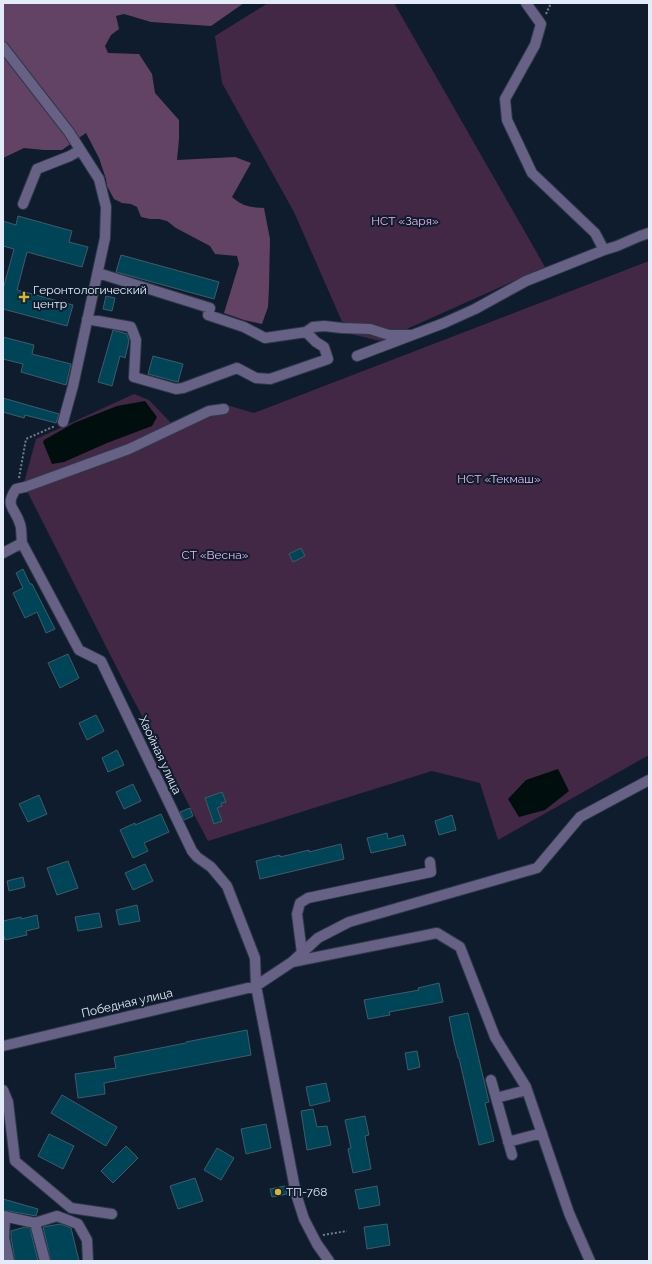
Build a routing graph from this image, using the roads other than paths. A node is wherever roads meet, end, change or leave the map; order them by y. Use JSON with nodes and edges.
{"nodes":[{"id":1,"x":526,"y":3,"type":"edge"},
{"id":2,"x":3,"y":47,"type":"edge"},
{"id":3,"x":80,"y":150,"type":"junction"},
{"id":4,"x":23,"y":204,"type":"dead end"},
{"id":5,"x":649,"y":233,"type":"edge"},
{"id":6,"x":604,"y":250,"type":"junction"},
{"id":7,"x":98,"y":273,"type":"junction"},
{"id":8,"x":87,"y":319,"type":"junction"},
{"id":9,"x":306,"y":332,"type":"junction"},
{"id":10,"x":411,"y":335,"type":"junction"},
{"id":11,"x":357,"y":356,"type":"dead end"},
{"id":12,"x":224,"y":409,"type":"dead end"},
{"id":13,"x":63,"y":422,"type":"road end"},
{"id":14,"x":22,"y":543,"type":"junction"},
{"id":15,"x":3,"y":553,"type":"edge"},
{"id":16,"x":649,"y":780,"type":"edge"},
{"id":17,"x":430,"y":862,"type":"dead end"},
{"id":18,"x":302,"y":953,"type":"junction"},
{"id":19,"x":292,"y":962,"type":"junction"},
{"id":20,"x":256,"y":986,"type":"junction"},
{"id":21,"x":3,"y":1046,"type":"edge"},
{"id":22,"x":491,"y":1080,"type":"dead end"},
{"id":23,"x":3,"y":1090,"type":"edge"},
{"id":24,"x":527,"y":1090,"type":"junction"},
{"id":25,"x":496,"y":1098,"type":"junction"},
{"id":26,"x":542,"y":1133,"type":"junction"},
{"id":27,"x":508,"y":1142,"type":"junction"},
{"id":28,"x":512,"y":1155,"type":"dead end"},
{"id":29,"x":112,"y":1214,"type":"dead end"},
{"id":30,"x":4,"y":1216,"type":"edge"},
{"id":31,"x":35,"y":1223,"type":"junction"},
{"id":32,"x":9,"y":1261,"type":"edge"},
{"id":33,"x":44,"y":1261,"type":"edge"},
{"id":34,"x":88,"y":1261,"type":"edge"},
{"id":35,"x":329,"y":1261,"type":"edge"},
{"id":36,"x":590,"y":1261,"type":"edge"}],
"edges":[{"from":1,"to":6,"type":"street"},
{"from":2,"to":3,"type":"street"},
{"from":3,"to":4,"type":"street"},
{"from":3,"to":7,"type":"street"},
{"from":5,"to":6,"type":"street"},
{"from":6,"to":10,"type":"street"},
{"from":7,"to":8,"type":"street"},
{"from":7,"to":9,"type":"street"},
{"from":8,"to":9,"type":"street"},
{"from":8,"to":13,"type":"street"},
{"from":9,"to":10,"type":"street"},
{"from":10,"to":11,"type":"street"},
{"from":12,"to":14,"type":"street"},
{"from":14,"to":15,"type":"street"},
{"from":14,"to":20,"type":"street","name":"Хвойная улица"},
{"from":16,"to":18,"type":"street"},
{"from":17,"to":18,"type":"street"},
{"from":18,"to":19,"type":"street"},
{"from":19,"to":20,"type":"street"},
{"from":19,"to":24,"type":"street"},
{"from":20,"to":21,"type":"street","name":"Победная улица"},
{"from":20,"to":35,"type":"street","name":"Хвойная улица"},
{"from":22,"to":25,"type":"street"},
{"from":23,"to":29,"type":"street"},
{"from":24,"to":25,"type":"street"},
{"from":24,"to":26,"type":"street"},
{"from":25,"to":27,"type":"street"},
{"from":26,"to":27,"type":"street"},
{"from":26,"to":36,"type":"street"},
{"from":27,"to":28,"type":"street"},
{"from":30,"to":31,"type":"street"},
{"from":30,"to":32,"type":"street"},
{"from":31,"to":33,"type":"street"},
{"from":31,"to":34,"type":"street"}]}
